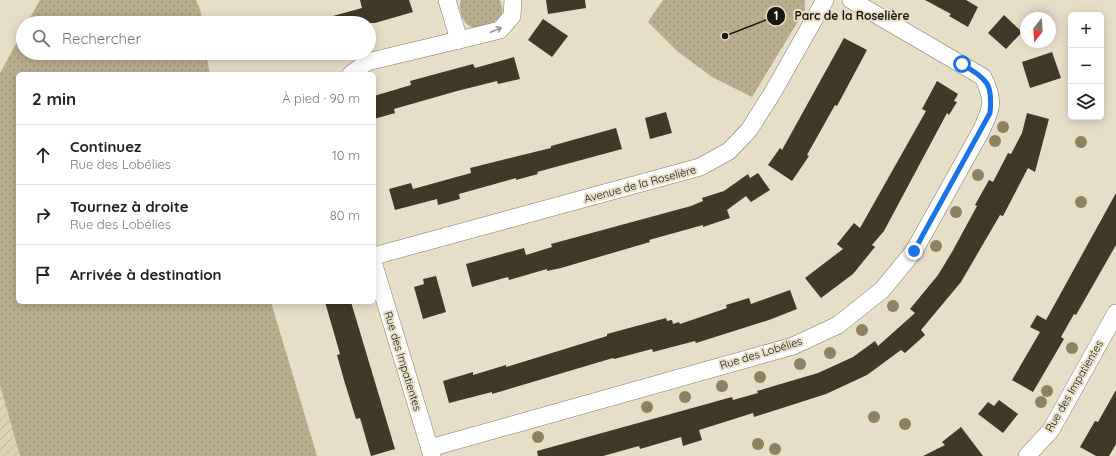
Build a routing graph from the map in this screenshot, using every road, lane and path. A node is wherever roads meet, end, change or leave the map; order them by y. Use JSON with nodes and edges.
{"nodes":[{"id":1,"x":447,"y":0,"type":"edge"},
{"id":2,"x":513,"y":0,"type":"edge"},
{"id":3,"x":825,"y":0,"type":"edge"},
{"id":4,"x":851,"y":0,"type":"edge"},
{"id":5,"x":458,"y":40,"type":"junction"},
{"id":6,"x":375,"y":60,"type":"edge"},
{"id":7,"x":376,"y":60,"type":"edge"},
{"id":8,"x":354,"y":72,"type":"edge"},
{"id":9,"x":376,"y":255,"type":"edge"},
{"id":10,"x":376,"y":272,"type":"edge"},
{"id":11,"x":1116,"y":313,"type":"edge"},
{"id":12,"x":431,"y":452,"type":"edge"},
{"id":13,"x":1027,"y":456,"type":"edge"}],
"edges":[{"from":1,"to":5,"type":"street"},
{"from":5,"to":2,"type":"street","one_way":true},
{"from":3,"to":9,"type":"street","name":"Avenue de la Roselière"},
{"from":4,"to":12,"type":"street","name":"Rue des Lobélies"},
{"from":5,"to":7,"type":"street"},
{"from":6,"to":8,"type":"street"},
{"from":10,"to":12,"type":"street","name":"Rue des Impatientes"},
{"from":11,"to":13,"type":"street","name":"Rue des Impatientes"}]}
